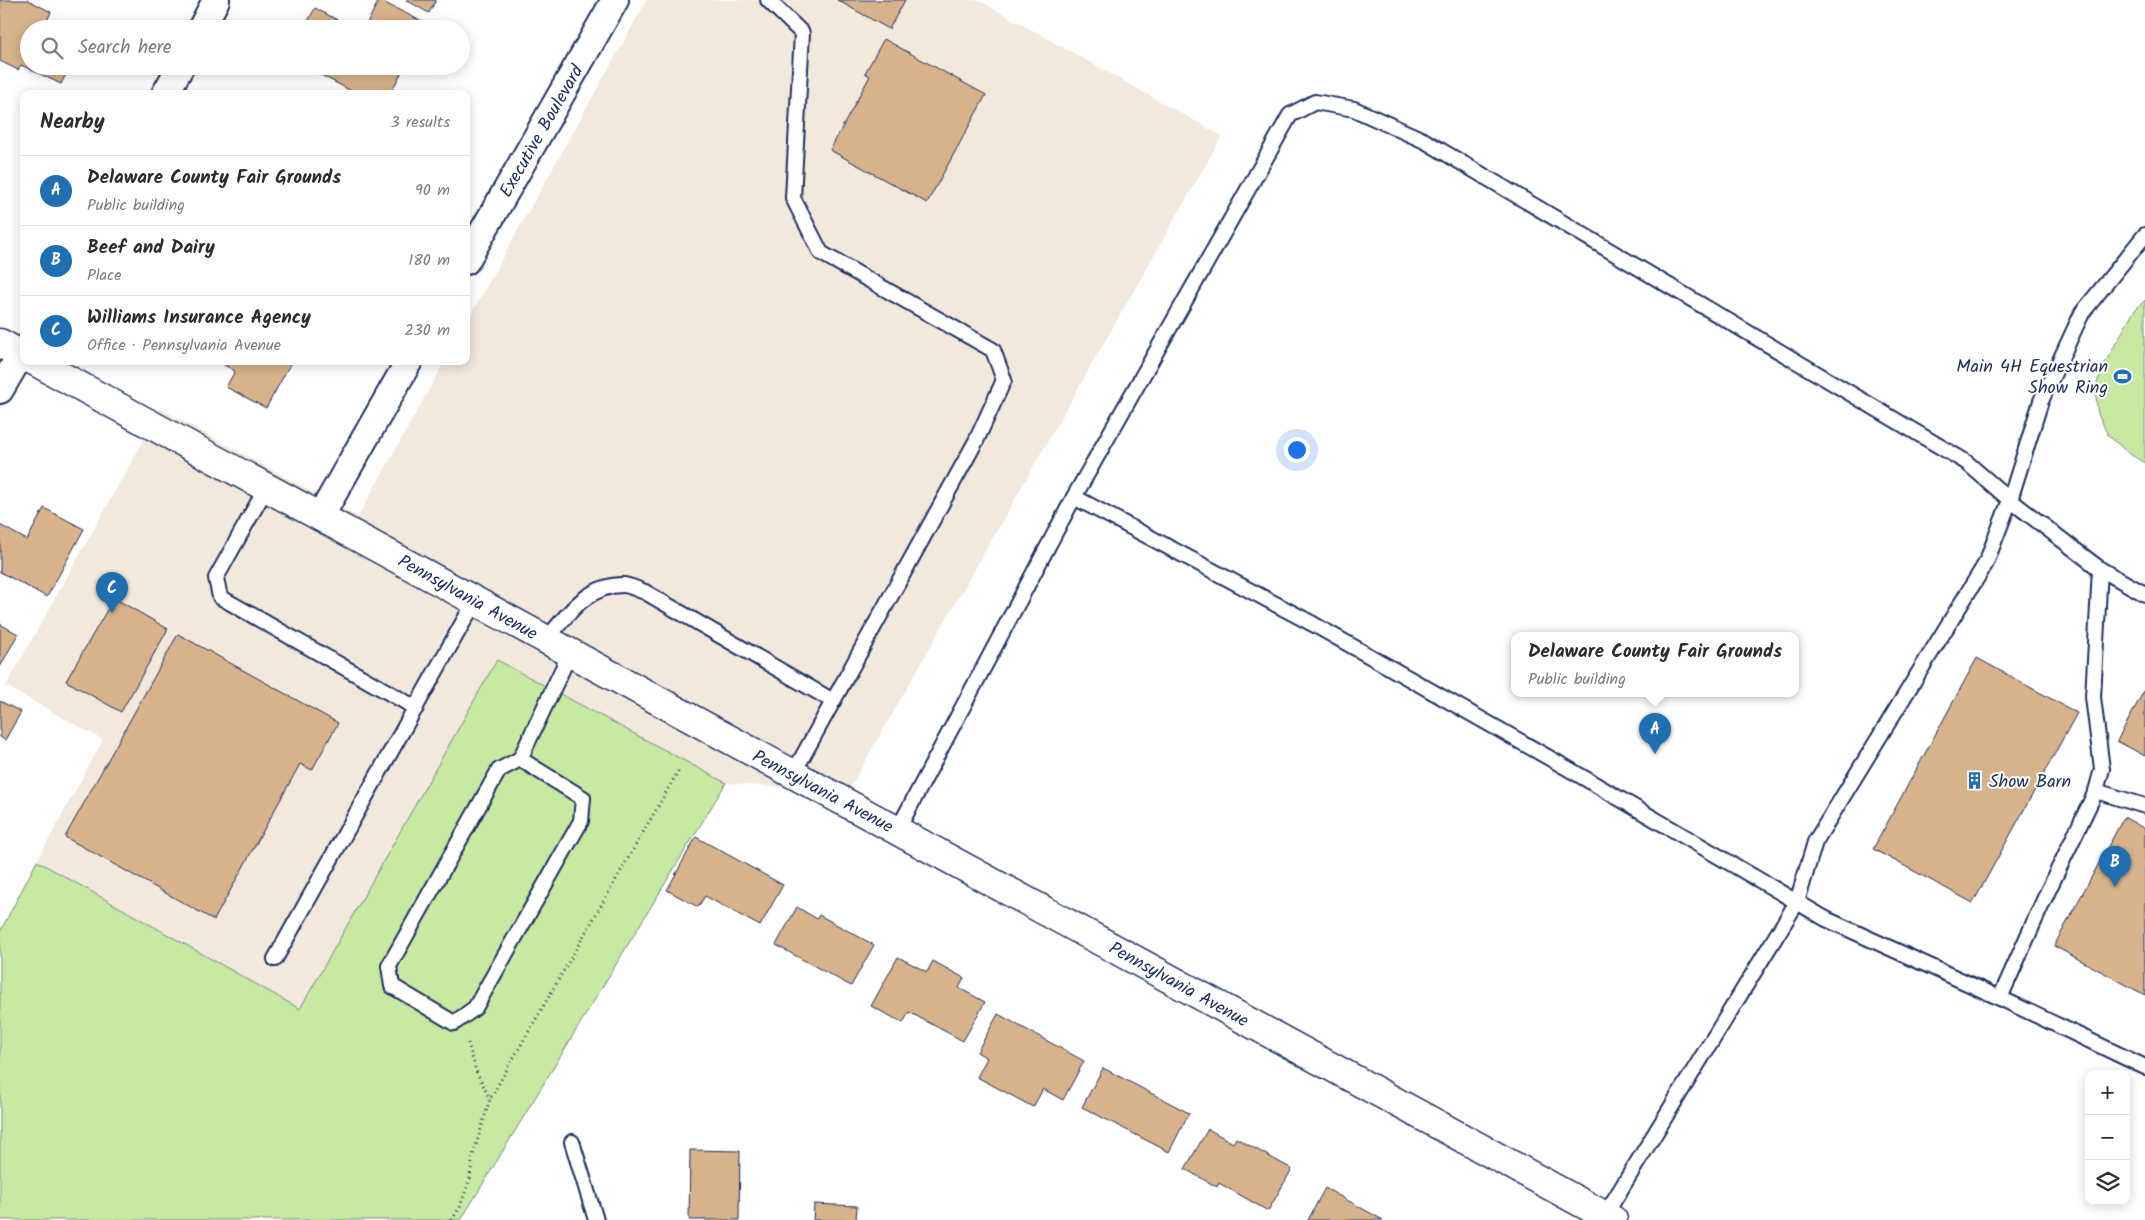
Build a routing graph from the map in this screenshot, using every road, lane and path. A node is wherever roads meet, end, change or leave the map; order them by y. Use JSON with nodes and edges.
{"nodes":[{"id":1,"x":216,"y":0,"type":"edge"},
{"id":2,"x":615,"y":0,"type":"edge"},
{"id":3,"x":768,"y":0,"type":"edge"},
{"id":4,"x":206,"y":20,"type":"edge"},
{"id":5,"x":175,"y":75,"type":"edge"},
{"id":6,"x":167,"y":90,"type":"edge"},
{"id":7,"x":2145,"y":235,"type":"edge"},
{"id":8,"x":470,"y":254,"type":"edge"},
{"id":9,"x":20,"y":353,"type":"edge"},
{"id":10,"x":42,"y":365,"type":"edge"},
{"id":11,"x":407,"y":365,"type":"edge"},
{"id":12,"x":0,"y":390,"type":"edge"},
{"id":13,"x":266,"y":488,"type":"junction"},
{"id":14,"x":1074,"y":497,"type":"junction"},
{"id":15,"x":2010,"y":500,"type":"junction"},
{"id":16,"x":320,"y":517,"type":"junction"},
{"id":17,"x":2100,"y":569,"type":"junction"},
{"id":18,"x":2145,"y":594,"type":"edge"},
{"id":19,"x":475,"y":601,"type":"junction"},
{"id":20,"x":546,"y":640,"type":"junction"},
{"id":21,"x":570,"y":653,"type":"junction"},
{"id":22,"x":833,"y":702,"type":"junction"},
{"id":23,"x":416,"y":708,"type":"junction"},
{"id":24,"x":520,"y":759,"type":"junction"},
{"id":25,"x":680,"y":768,"type":"dead end"},
{"id":26,"x":793,"y":774,"type":"junction"},
{"id":27,"x":2096,"y":791,"type":"junction"},
{"id":28,"x":2145,"y":806,"type":"edge"},
{"id":29,"x":898,"y":831,"type":"junction"},
{"id":30,"x":1797,"y":902,"type":"junction"},
{"id":31,"x":275,"y":959,"type":"dead end"},
{"id":32,"x":2000,"y":998,"type":"junction"},
{"id":33,"x":460,"y":1018,"type":"junction"},
{"id":34,"x":2145,"y":1068,"type":"edge"},
{"id":35,"x":490,"y":1099,"type":"junction"},
{"id":36,"x":572,"y":1142,"type":"dead end"},
{"id":37,"x":1609,"y":1218,"type":"edge"},
{"id":38,"x":452,"y":1220,"type":"edge"},
{"id":39,"x":596,"y":1220,"type":"edge"}],
"edges":[{"from":1,"to":4,"type":"street"},
{"from":2,"to":8,"type":"street","name":"Executive Boulevard"},
{"from":3,"to":22,"type":"lane"},
{"from":5,"to":6,"type":"street"},
{"from":7,"to":15,"type":"lane"},
{"from":9,"to":12,"type":"street"},
{"from":10,"to":13,"type":"street","name":"Pennsylvania Avenue"},
{"from":11,"to":16,"type":"street"},
{"from":13,"to":16,"type":"street","name":"Pennsylvania Avenue"},
{"from":13,"to":23,"type":"lane"},
{"from":14,"to":15,"type":"lane"},
{"from":14,"to":29,"type":"lane"},
{"from":14,"to":30,"type":"lane"},
{"from":15,"to":17,"type":"lane"},
{"from":15,"to":30,"type":"lane"},
{"from":16,"to":19,"type":"street","name":"Pennsylvania Avenue"},
{"from":17,"to":18,"type":"lane"},
{"from":17,"to":27,"type":"lane"},
{"from":19,"to":20,"type":"street","name":"Pennsylvania Avenue"},
{"from":19,"to":23,"type":"lane"},
{"from":20,"to":21,"type":"street","name":"Pennsylvania Avenue"},
{"from":20,"to":22,"type":"lane"},
{"from":21,"to":24,"type":"lane"},
{"from":21,"to":26,"type":"street","name":"Pennsylvania Avenue"},
{"from":22,"to":26,"type":"lane"},
{"from":23,"to":31,"type":"lane"},
{"from":24,"to":33,"type":"lane"},
{"from":24,"to":33,"type":"lane"},
{"from":25,"to":35,"type":"path"},
{"from":26,"to":29,"type":"street","name":"Pennsylvania Avenue"},
{"from":27,"to":28,"type":"lane"},
{"from":27,"to":32,"type":"lane"},
{"from":29,"to":37,"type":"street","name":"Pennsylvania Avenue"},
{"from":30,"to":32,"type":"lane"},
{"from":30,"to":37,"type":"lane"},
{"from":32,"to":34,"type":"lane"},
{"from":33,"to":35,"type":"path"},
{"from":35,"to":38,"type":"path"},
{"from":36,"to":39,"type":"lane"}]}
